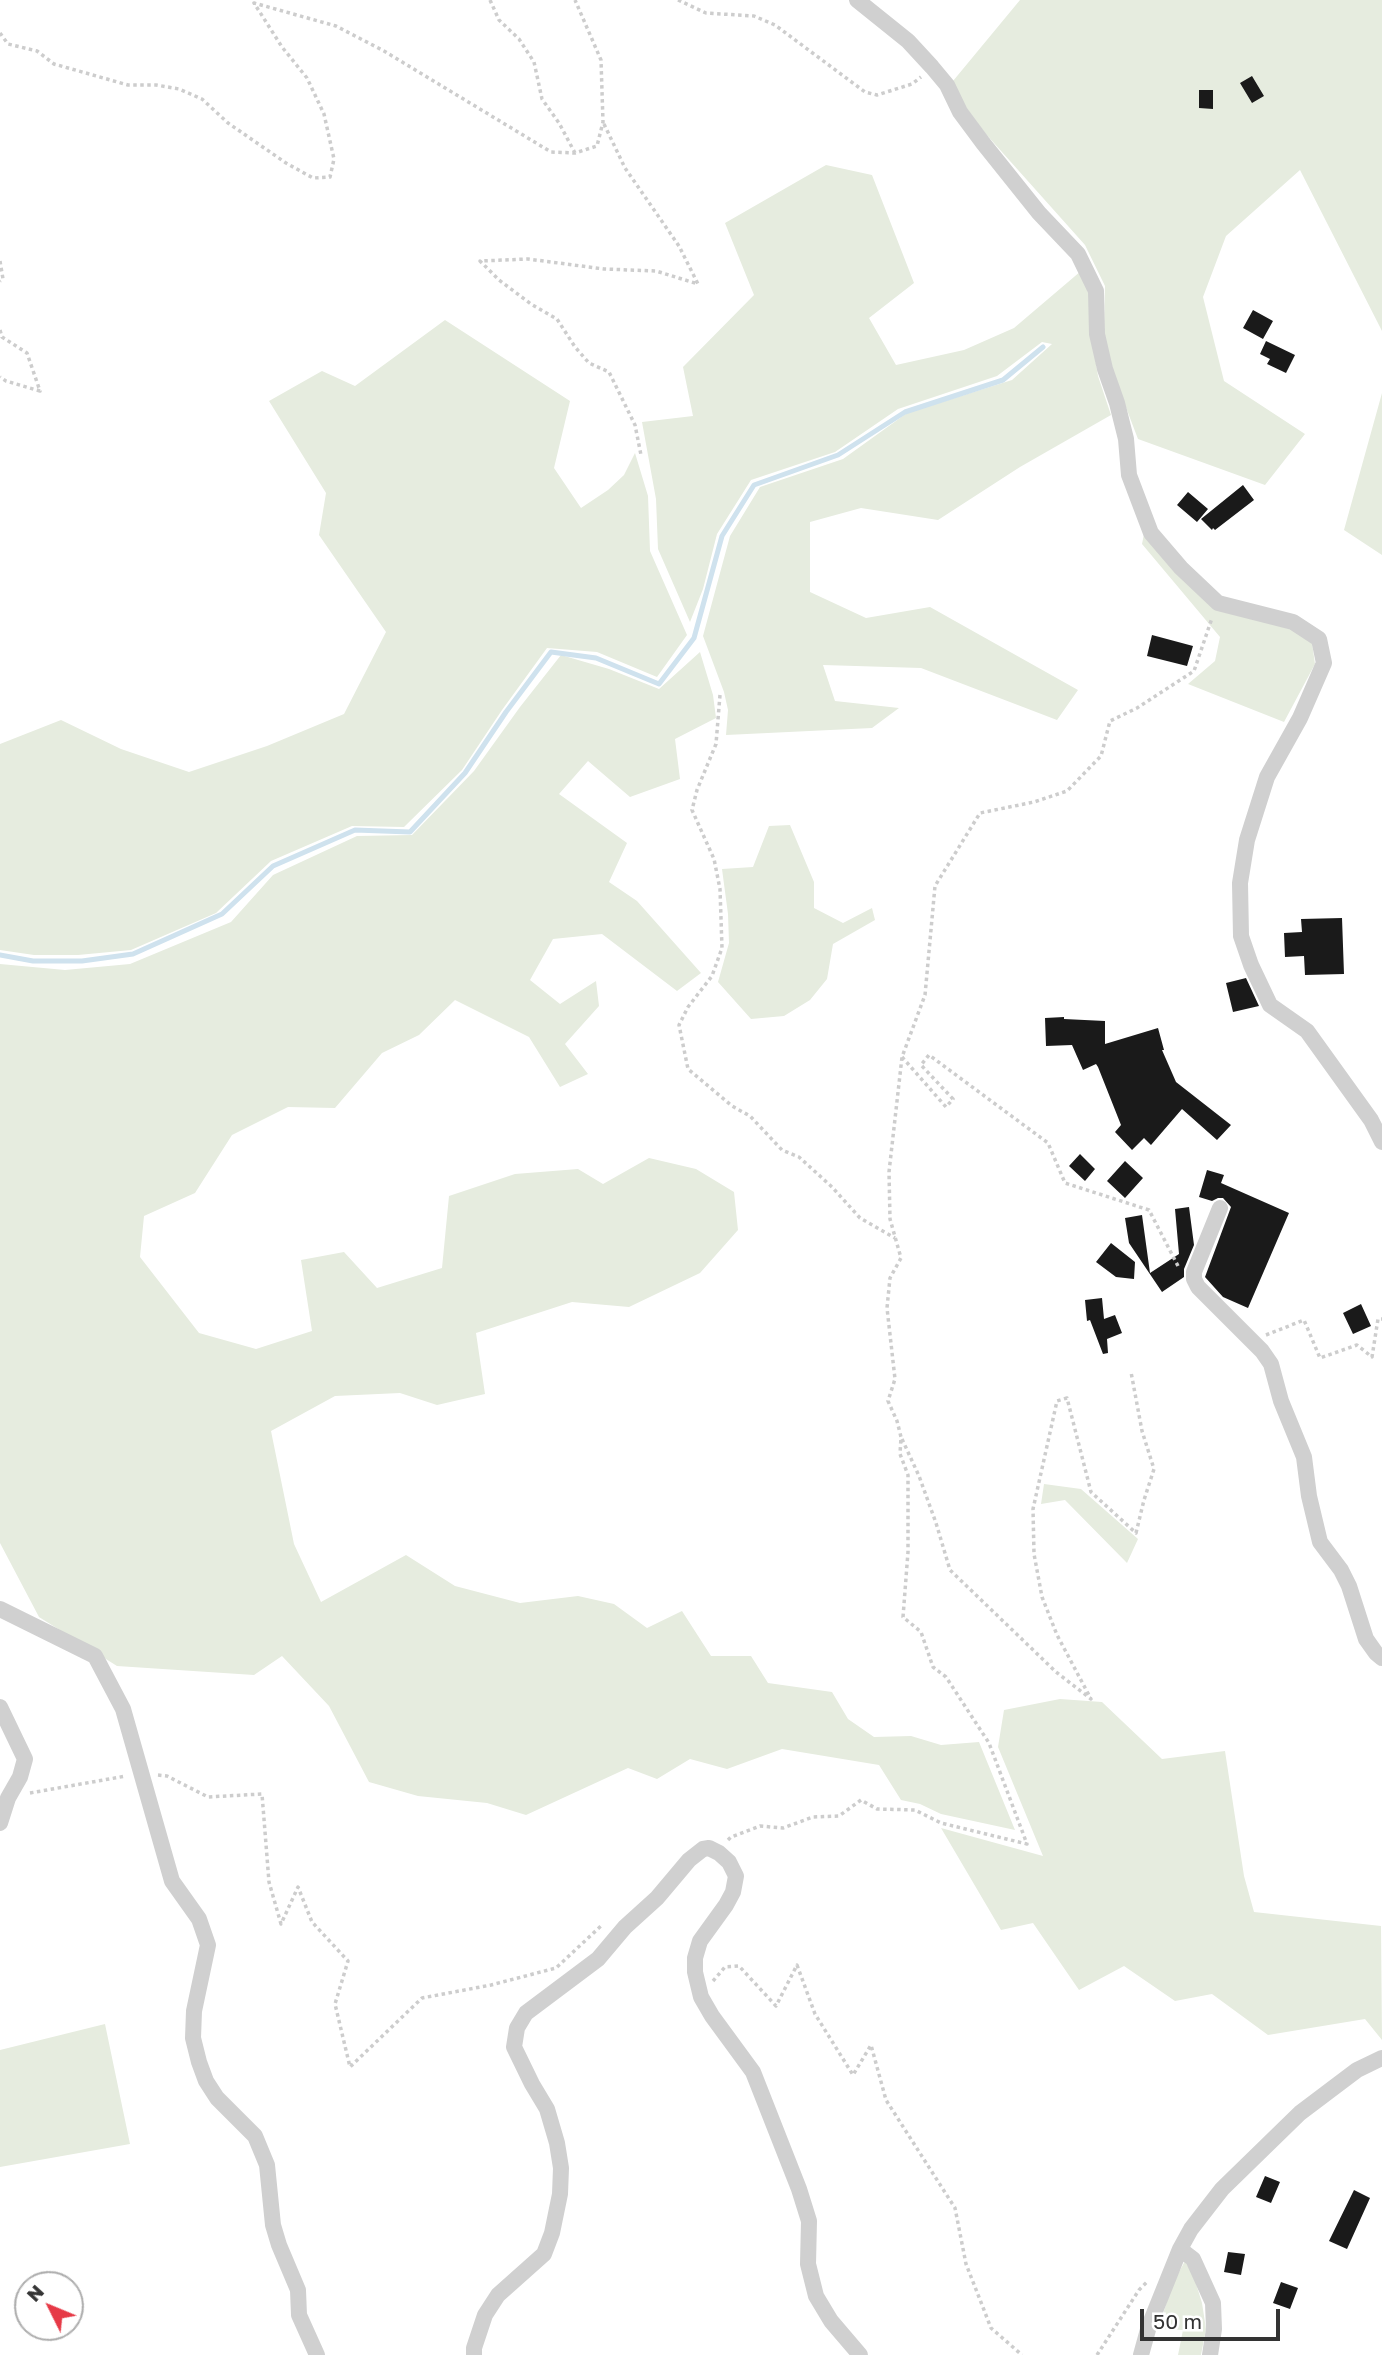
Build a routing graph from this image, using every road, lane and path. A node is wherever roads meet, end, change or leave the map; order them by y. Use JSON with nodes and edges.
{"nodes":[{"id":1,"x":490,"y":0,"type":"edge"},
{"id":2,"x":575,"y":0,"type":"edge"},
{"id":3,"x":678,"y":0,"type":"edge"},
{"id":4,"x":857,"y":0,"type":"edge"},
{"id":5,"x":0,"y":33,"type":"edge"},
{"id":6,"x":932,"y":67,"type":"junction"},
{"id":7,"x":603,"y":122,"type":"junction"},
{"id":8,"x":575,"y":153,"type":"junction"},
{"id":9,"x":0,"y":261,"type":"edge"},
{"id":10,"x":0,"y":281,"type":"edge"},
{"id":11,"x":0,"y":330,"type":"edge"},
{"id":12,"x":0,"y":377,"type":"edge"},
{"id":13,"x":641,"y":456,"type":"dead end"},
{"id":14,"x":1217,"y":603,"type":"junction"},
{"id":15,"x":720,"y":695,"type":"dead end"},
{"id":16,"x":901,"y":1058,"type":"junction"},
{"id":17,"x":1382,"y":1142,"type":"edge"},
{"id":18,"x":1220,"y":1208,"type":"dead end"},
{"id":19,"x":895,"y":1238,"type":"junction"},
{"id":20,"x":1194,"y":1279,"type":"junction"},
{"id":21,"x":1382,"y":1319,"type":"edge"},
{"id":22,"x":1251,"y":1341,"type":"junction"},
{"id":23,"x":1131,"y":1372,"type":"dead end"},
{"id":24,"x":901,"y":1437,"type":"junction"},
{"id":25,"x":0,"y":1609,"type":"edge"},
{"id":26,"x":1382,"y":1658,"type":"edge"},
{"id":27,"x":0,"y":1707,"type":"edge"},
{"id":28,"x":142,"y":1773,"type":"junction"},
{"id":29,"x":8,"y":1798,"type":"junction"},
{"id":30,"x":0,"y":1823,"type":"edge"},
{"id":31,"x":719,"y":1853,"type":"junction"},
{"id":32,"x":625,"y":1927,"type":"junction"},
{"id":33,"x":701,"y":1997,"type":"junction"},
{"id":34,"x":1382,"y":2058,"type":"edge"},
{"id":35,"x":1180,"y":2249,"type":"junction"},
{"id":36,"x":1147,"y":2282,"type":"dead end"},
{"id":37,"x":317,"y":2355,"type":"edge"},
{"id":38,"x":474,"y":2355,"type":"edge"},
{"id":39,"x":860,"y":2355,"type":"edge"},
{"id":40,"x":1022,"y":2355,"type":"edge"},
{"id":41,"x":1097,"y":2355,"type":"edge"},
{"id":42,"x":1141,"y":2355,"type":"edge"},
{"id":43,"x":1210,"y":2355,"type":"edge"}],
"edges":[{"from":1,"to":8,"type":"path"},
{"from":2,"to":7,"type":"path"},
{"from":3,"to":6,"type":"path"},
{"from":4,"to":6,"type":"street"},
{"from":5,"to":8,"type":"path"},
{"from":6,"to":14,"type":"street"},
{"from":7,"to":8,"type":"path"},
{"from":7,"to":13,"type":"path"},
{"from":9,"to":10,"type":"path"},
{"from":11,"to":12,"type":"path"},
{"from":14,"to":16,"type":"path"},
{"from":14,"to":17,"type":"street"},
{"from":15,"to":19,"type":"path"},
{"from":16,"to":19,"type":"path"},
{"from":16,"to":20,"type":"path"},
{"from":18,"to":20,"type":"street"},
{"from":19,"to":24,"type":"path"},
{"from":20,"to":22,"type":"street"},
{"from":21,"to":22,"type":"path"},
{"from":22,"to":26,"type":"street"},
{"from":23,"to":24,"type":"path"},
{"from":24,"to":31,"type":"path"},
{"from":25,"to":28,"type":"street"},
{"from":27,"to":29,"type":"street"},
{"from":28,"to":29,"type":"path"},
{"from":28,"to":32,"type":"path"},
{"from":28,"to":37,"type":"street"},
{"from":29,"to":30,"type":"street"},
{"from":31,"to":32,"type":"street"},
{"from":31,"to":33,"type":"street"},
{"from":32,"to":38,"type":"street"},
{"from":33,"to":39,"type":"street"},
{"from":33,"to":40,"type":"path"},
{"from":34,"to":35,"type":"street"},
{"from":35,"to":42,"type":"street"},
{"from":35,"to":43,"type":"street"},
{"from":36,"to":41,"type":"path"}]}
